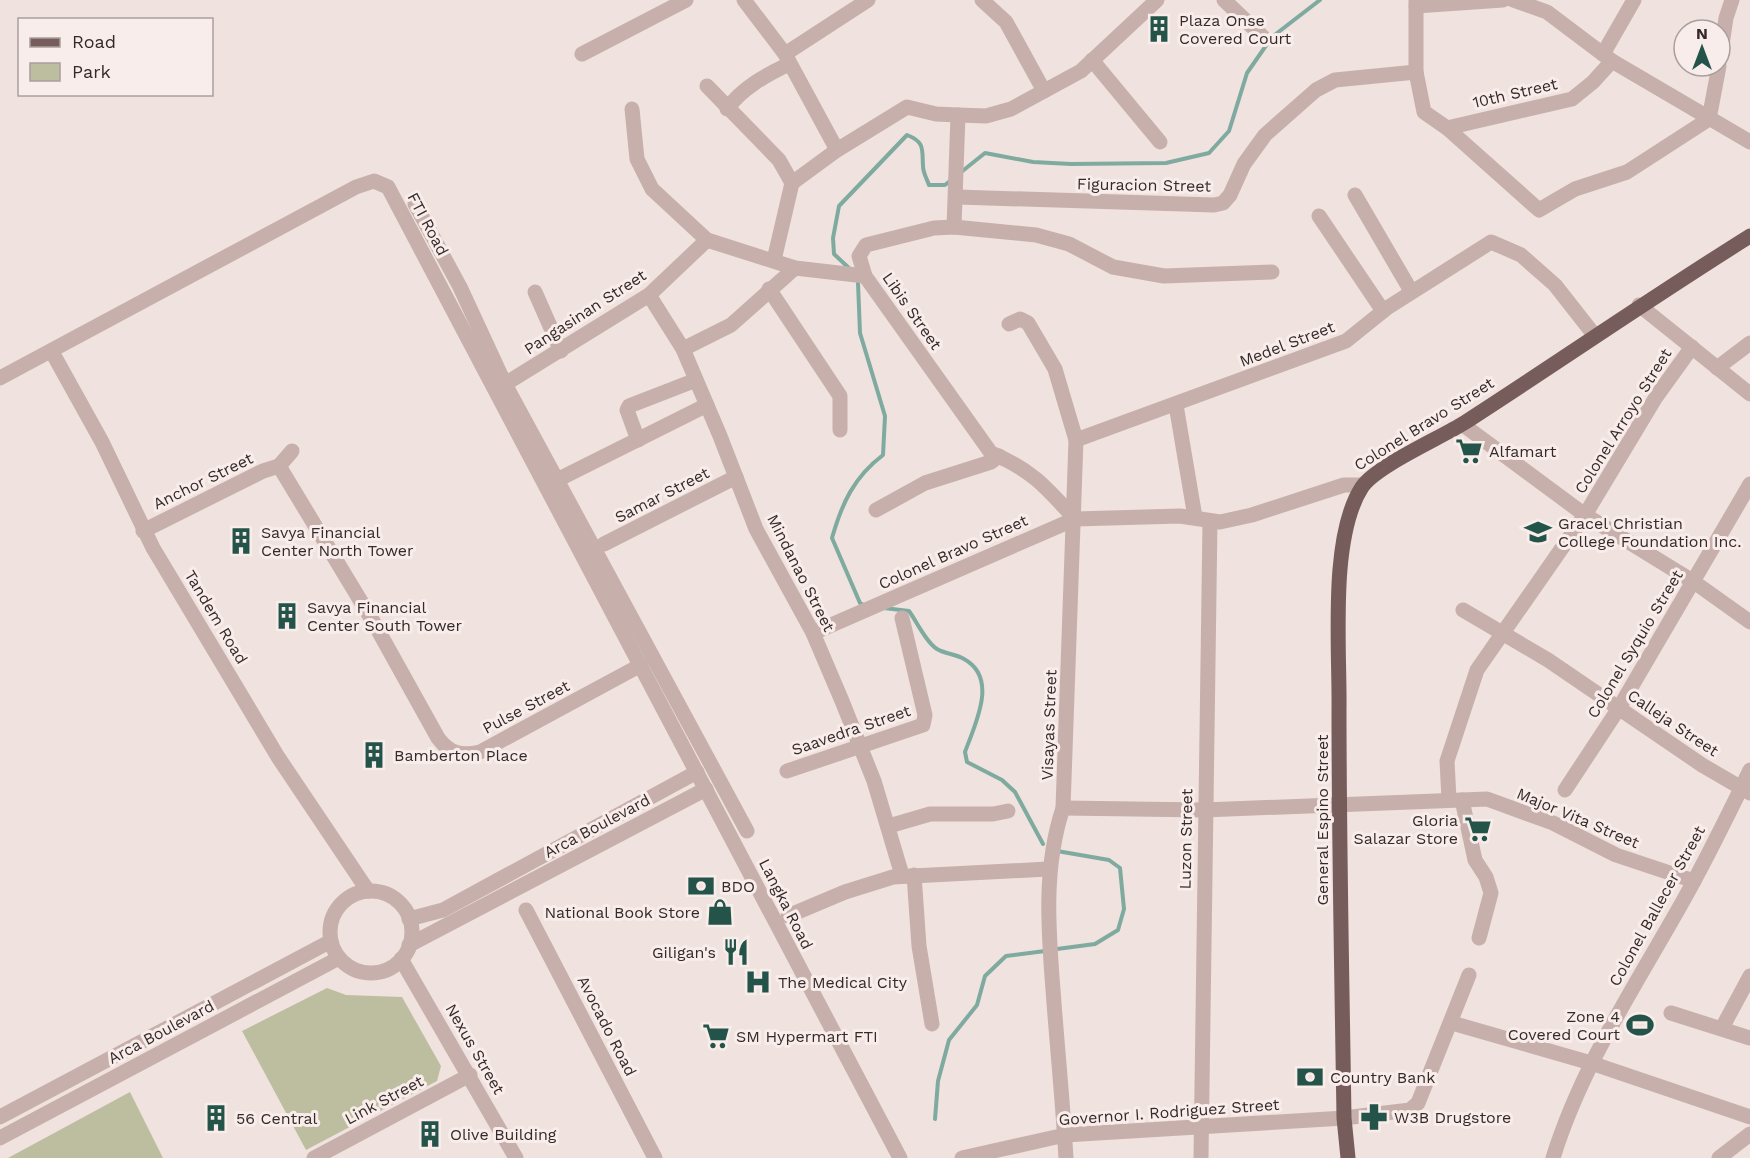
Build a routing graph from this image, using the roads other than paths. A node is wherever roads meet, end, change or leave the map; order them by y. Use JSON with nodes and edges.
{"nodes":[{"id":1,"x":686,"y":0,"type":"edge"},
{"id":2,"x":744,"y":0,"type":"edge"},
{"id":3,"x":868,"y":0,"type":"edge"},
{"id":4,"x":982,"y":0,"type":"edge"},
{"id":5,"x":1157,"y":0,"type":"edge"},
{"id":6,"x":1224,"y":0,"type":"edge"},
{"id":7,"x":1497,"y":0,"type":"edge"},
{"id":8,"x":1503,"y":0,"type":"edge"},
{"id":9,"x":1513,"y":0,"type":"edge"},
{"id":10,"x":1634,"y":0,"type":"edge"},
{"id":11,"x":1732,"y":0,"type":"edge"},
{"id":12,"x":1416,"y":3,"type":"edge"},
{"id":13,"x":1726,"y":18,"type":"edge"},
{"id":14,"x":1263,"y":37,"type":"dead end"},
{"id":15,"x":582,"y":54,"type":"dead end"},
{"id":16,"x":1607,"y":57,"type":"junction"},
{"id":17,"x":787,"y":59,"type":"junction"},
{"id":18,"x":1092,"y":60,"type":"junction"},
{"id":19,"x":1416,"y":72,"type":"junction"},
{"id":20,"x":1717,"y":78,"type":"edge"},
{"id":21,"x":707,"y":86,"type":"dead end"},
{"id":22,"x":1044,"y":91,"type":"junction"},
{"id":23,"x":632,"y":109,"type":"dead end"},
{"id":24,"x":728,"y":109,"type":"junction"},
{"id":25,"x":958,"y":116,"type":"junction"},
{"id":26,"x":1709,"y":119,"type":"junction"},
{"id":27,"x":1447,"y":128,"type":"junction"},
{"id":28,"x":1160,"y":142,"type":"dead end"},
{"id":29,"x":1750,"y":142,"type":"edge"},
{"id":30,"x":837,"y":150,"type":"junction"},
{"id":31,"x":792,"y":183,"type":"junction"},
{"id":32,"x":957,"y":183,"type":"junction"},
{"id":33,"x":1355,"y":195,"type":"dead end"},
{"id":34,"x":415,"y":204,"type":"dead end"},
{"id":35,"x":1319,"y":216,"type":"dead end"},
{"id":36,"x":954,"y":227,"type":"junction"},
{"id":37,"x":1750,"y":236,"type":"edge"},
{"id":38,"x":707,"y":240,"type":"junction"},
{"id":39,"x":774,"y":260,"type":"junction"},
{"id":40,"x":795,"y":268,"type":"junction"},
{"id":41,"x":1272,"y":272,"type":"dead end"},
{"id":42,"x":865,"y":276,"type":"junction"},
{"id":43,"x":769,"y":289,"type":"junction"},
{"id":44,"x":1412,"y":291,"type":"junction"},
{"id":45,"x":535,"y":292,"type":"dead end"},
{"id":46,"x":649,"y":295,"type":"junction"},
{"id":47,"x":1639,"y":305,"type":"junction"},
{"id":48,"x":1383,"y":311,"type":"junction"},
{"id":49,"x":1009,"y":324,"type":"dead end"},
{"id":50,"x":1595,"y":336,"type":"junction"},
{"id":51,"x":1750,"y":343,"type":"edge"},
{"id":52,"x":1692,"y":347,"type":"junction"},
{"id":53,"x":683,"y":349,"type":"junction"},
{"id":54,"x":561,"y":351,"type":"junction"},
{"id":55,"x":52,"y":352,"type":"junction"},
{"id":56,"x":1718,"y":368,"type":"junction"},
{"id":57,"x":0,"y":378,"type":"edge"},
{"id":58,"x":696,"y":380,"type":"junction"},
{"id":59,"x":505,"y":384,"type":"junction"},
{"id":60,"x":1750,"y":394,"type":"edge"},
{"id":61,"x":707,"y":405,"type":"junction"},
{"id":62,"x":1176,"y":405,"type":"junction"},
{"id":63,"x":1462,"y":424,"type":"junction"},
{"id":64,"x":840,"y":430,"type":"dead end"},
{"id":65,"x":638,"y":440,"type":"junction"},
{"id":66,"x":1076,"y":440,"type":"junction"},
{"id":67,"x":292,"y":451,"type":"dead end"},
{"id":68,"x":999,"y":456,"type":"junction"},
{"id":69,"x":279,"y":466,"type":"junction"},
{"id":70,"x":736,"y":477,"type":"junction"},
{"id":71,"x":557,"y":480,"type":"junction"},
{"id":72,"x":1750,"y":484,"type":"edge"},
{"id":73,"x":1363,"y":485,"type":"junction"},
{"id":74,"x":876,"y":510,"type":"dead end"},
{"id":75,"x":1585,"y":515,"type":"junction"},
{"id":76,"x":1195,"y":518,"type":"junction"},
{"id":77,"x":1075,"y":519,"type":"junction"},
{"id":78,"x":1210,"y":521,"type":"junction"},
{"id":79,"x":143,"y":531,"type":"junction"},
{"id":80,"x":604,"y":544,"type":"dead end"},
{"id":81,"x":1694,"y":582,"type":"junction"},
{"id":82,"x":1463,"y":610,"type":"dead end"},
{"id":83,"x":902,"y":618,"type":"dead end"},
{"id":84,"x":1750,"y":622,"type":"edge"},
{"id":85,"x":813,"y":633,"type":"junction"},
{"id":86,"x":1503,"y":633,"type":"junction"},
{"id":87,"x":641,"y":664,"type":"junction"},
{"id":88,"x":667,"y":693,"type":"junction"},
{"id":89,"x":1619,"y":708,"type":"junction"},
{"id":90,"x":861,"y":744,"type":"junction"},
{"id":91,"x":1750,"y":770,"type":"edge"},
{"id":92,"x":787,"y":771,"type":"dead end"},
{"id":93,"x":697,"y":772,"type":"junction"},
{"id":94,"x":706,"y":789,"type":"junction"},
{"id":95,"x":1565,"y":790,"type":"dead end"},
{"id":96,"x":1745,"y":791,"type":"edge"},
{"id":97,"x":1455,"y":799,"type":"junction"},
{"id":98,"x":1339,"y":805,"type":"junction"},
{"id":99,"x":1064,"y":808,"type":"junction"},
{"id":100,"x":1204,"y":810,"type":"junction"},
{"id":101,"x":1008,"y":811,"type":"dead end"},
{"id":102,"x":889,"y":826,"type":"junction"},
{"id":103,"x":747,"y":831,"type":"dead end"},
{"id":104,"x":1048,"y":869,"type":"junction"},
{"id":105,"x":908,"y":875,"type":"junction"},
{"id":106,"x":1694,"y":881,"type":"junction"},
{"id":107,"x":368,"y":891,"type":"junction"},
{"id":108,"x":526,"y":910,"type":"dead end"},
{"id":109,"x":788,"y":916,"type":"dead end"},
{"id":110,"x":409,"y":919,"type":"junction"},
{"id":111,"x":1479,"y":938,"type":"dead end"},
{"id":112,"x":331,"y":941,"type":"junction"},
{"id":113,"x":409,"y":945,"type":"junction"},
{"id":114,"x":339,"y":958,"type":"junction"},
{"id":115,"x":401,"y":958,"type":"junction"},
{"id":116,"x":1469,"y":975,"type":"dead end"},
{"id":117,"x":1750,"y":976,"type":"edge"},
{"id":118,"x":1671,"y":1013,"type":"dead end"},
{"id":119,"x":1452,"y":1023,"type":"junction"},
{"id":120,"x":932,"y":1024,"type":"dead end"},
{"id":121,"x":1722,"y":1028,"type":"junction"},
{"id":122,"x":1750,"y":1038,"type":"edge"},
{"id":123,"x":1591,"y":1063,"type":"junction"},
{"id":124,"x":470,"y":1075,"type":"junction"},
{"id":125,"x":0,"y":1117,"type":"edge"},
{"id":126,"x":1750,"y":1117,"type":"edge"},
{"id":127,"x":1344,"y":1118,"type":"junction"},
{"id":128,"x":1200,"y":1127,"type":"junction"},
{"id":129,"x":1750,"y":1134,"type":"edge"},
{"id":130,"x":1065,"y":1135,"type":"junction"},
{"id":131,"x":0,"y":1138,"type":"edge"},
{"id":132,"x":314,"y":1158,"type":"edge"},
{"id":133,"x":516,"y":1158,"type":"edge"},
{"id":134,"x":655,"y":1158,"type":"edge"},
{"id":135,"x":900,"y":1158,"type":"edge"},
{"id":136,"x":962,"y":1158,"type":"edge"},
{"id":137,"x":1066,"y":1158,"type":"edge"},
{"id":138,"x":1201,"y":1158,"type":"edge"},
{"id":139,"x":1348,"y":1158,"type":"edge"},
{"id":140,"x":1553,"y":1158,"type":"edge"},
{"id":141,"x":1719,"y":1158,"type":"edge"}],
"edges":[{"from":1,"to":15,"type":"street"},
{"from":2,"to":17,"type":"street"},
{"from":3,"to":17,"type":"street"},
{"from":4,"to":22,"type":"street"},
{"from":5,"to":18,"type":"street"},
{"from":6,"to":14,"type":"street"},
{"from":7,"to":8,"type":"street"},
{"from":7,"to":12,"type":"street"},
{"from":9,"to":16,"type":"street"},
{"from":10,"to":16,"type":"street","name":"10th Street"},
{"from":11,"to":13,"type":"street"},
{"from":12,"to":19,"type":"street"},
{"from":16,"to":26,"type":"street"},
{"from":16,"to":27,"type":"street","name":"10th Street"},
{"from":17,"to":24,"type":"street"},
{"from":17,"to":30,"type":"street"},
{"from":18,"to":22,"type":"street"},
{"from":18,"to":28,"type":"street"},
{"from":19,"to":27,"type":"street"},
{"from":19,"to":32,"type":"street","name":"Figuracion Street"},
{"from":20,"to":26,"type":"street"},
{"from":21,"to":24,"type":"street"},
{"from":22,"to":25,"type":"street"},
{"from":23,"to":38,"type":"street","name":"Libis Street"},
{"from":24,"to":31,"type":"street"},
{"from":25,"to":30,"type":"street"},
{"from":25,"to":32,"type":"street"},
{"from":26,"to":27,"type":"street"},
{"from":26,"to":29,"type":"street"},
{"from":30,"to":31,"type":"street"},
{"from":31,"to":39,"type":"street"},
{"from":32,"to":36,"type":"street"},
{"from":33,"to":44,"type":"street"},
{"from":34,"to":59,"type":"street"},
{"from":35,"to":48,"type":"street"},
{"from":36,"to":41,"type":"street"},
{"from":36,"to":42,"type":"street"},
{"from":37,"to":47,"type":"main road","name":"Colonel Bravo Street"},
{"from":38,"to":39,"type":"street","name":"Libis Street"},
{"from":38,"to":46,"type":"street","name":"Pangasinan Street"},
{"from":39,"to":40,"type":"street","name":"Libis Street"},
{"from":40,"to":42,"type":"street","name":"Libis Street"},
{"from":40,"to":43,"type":"street"},
{"from":42,"to":68,"type":"street","name":"Libis Street"},
{"from":43,"to":53,"type":"street"},
{"from":43,"to":64,"type":"street"},
{"from":44,"to":48,"type":"street","name":"Medel Street"},
{"from":44,"to":50,"type":"street","name":"Medel Street"},
{"from":45,"to":54,"type":"street"},
{"from":46,"to":53,"type":"street","name":"Mindanao Street"},
{"from":46,"to":54,"type":"street","name":"Pangasinan Street"},
{"from":47,"to":50,"type":"main road","name":"Colonel Bravo Street"},
{"from":47,"to":52,"type":"street"},
{"from":48,"to":62,"type":"street","name":"Medel Street"},
{"from":49,"to":66,"type":"street","name":"Visayas Street"},
{"from":50,"to":63,"type":"main road","name":"Colonel Bravo Street"},
{"from":51,"to":56,"type":"street"},
{"from":52,"to":56,"type":"street"},
{"from":52,"to":75,"type":"street","name":"Colonel Arroyo Street"},
{"from":53,"to":58,"type":"street","name":"Mindanao Street"},
{"from":54,"to":59,"type":"street","name":"Pangasinan Street"},
{"from":55,"to":57,"type":"street","name":"FTI Road"},
{"from":55,"to":79,"type":"street","name":"Tandem Road"},
{"from":55,"to":87,"type":"street","name":"FTI Road"},
{"from":56,"to":60,"type":"street"},
{"from":58,"to":61,"type":"street","name":"Mindanao Street"},
{"from":58,"to":65,"type":"street"},
{"from":59,"to":71,"type":"street"},
{"from":61,"to":65,"type":"street"},
{"from":61,"to":70,"type":"street","name":"Mindanao Street"},
{"from":62,"to":66,"type":"street","name":"Medel Street"},
{"from":62,"to":76,"type":"street"},
{"from":63,"to":73,"type":"main road","name":"Colonel Bravo Street"},
{"from":63,"to":75,"type":"street"},
{"from":65,"to":71,"type":"street"},
{"from":66,"to":77,"type":"street","name":"Visayas Street"},
{"from":67,"to":69,"type":"street"},
{"from":68,"to":74,"type":"street"},
{"from":68,"to":77,"type":"street","name":"Libis Street"},
{"from":69,"to":79,"type":"street","name":"Anchor Street"},
{"from":69,"to":87,"type":"street","name":"Pulse Street"},
{"from":70,"to":80,"type":"street","name":"Samar Street"},
{"from":70,"to":85,"type":"street","name":"Mindanao Street"},
{"from":71,"to":88,"type":"street"},
{"from":72,"to":81,"type":"street","name":"Colonel Syquio Street"},
{"from":73,"to":78,"type":"street","name":"Colonel Bravo Street"},
{"from":73,"to":98,"type":"main road","name":"General Espino Street"},
{"from":75,"to":81,"type":"street"},
{"from":75,"to":86,"type":"street","name":"Colonel Arroyo Street"},
{"from":76,"to":77,"type":"street","name":"Colonel Bravo Street"},
{"from":76,"to":78,"type":"street","name":"Colonel Bravo Street"},
{"from":77,"to":85,"type":"street","name":"Colonel Bravo Street"},
{"from":77,"to":99,"type":"street","name":"Visayas Street"},
{"from":78,"to":100,"type":"street","name":"Luzon Street"},
{"from":79,"to":107,"type":"street","name":"Tandem Road"},
{"from":81,"to":84,"type":"street"},
{"from":81,"to":89,"type":"street","name":"Colonel Syquio Street"},
{"from":82,"to":86,"type":"street","name":"Calleja Street"},
{"from":83,"to":90,"type":"street","name":"Saavedra Street"},
{"from":85,"to":90,"type":"street","name":"Mindanao Street"},
{"from":86,"to":89,"type":"street","name":"Calleja Street"},
{"from":86,"to":97,"type":"street","name":"Colonel Arroyo Street"},
{"from":87,"to":88,"type":"street","name":"Langka Road"},
{"from":88,"to":93,"type":"street","name":"Langka Road"},
{"from":88,"to":103,"type":"street"},
{"from":89,"to":95,"type":"street","name":"Colonel Syquio Street"},
{"from":89,"to":96,"type":"street","name":"Calleja Street"},
{"from":90,"to":92,"type":"street","name":"Saavedra Street"},
{"from":90,"to":102,"type":"street","name":"Mindanao Street"},
{"from":91,"to":96,"type":"street","name":"Colonel Ballecer Street"},
{"from":93,"to":94,"type":"street","name":"Langka Road"},
{"from":93,"to":110,"type":"street","name":"Arca Boulevard"},
{"from":94,"to":113,"type":"street","name":"Arca Boulevard"},
{"from":94,"to":135,"type":"street","name":"Langka Road"},
{"from":96,"to":106,"type":"street","name":"Colonel Ballecer Street"},
{"from":97,"to":98,"type":"street","name":"Major Vita Street"},
{"from":97,"to":106,"type":"street","name":"Major Vita Street"},
{"from":97,"to":111,"type":"street","name":"Colonel Arroyo Street"},
{"from":98,"to":100,"type":"street","name":"Major Vita Street"},
{"from":98,"to":127,"type":"main road","name":"General Espino Street"},
{"from":99,"to":100,"type":"street","name":"Major Vita Street"},
{"from":99,"to":104,"type":"street","name":"Visayas Street"},
{"from":100,"to":128,"type":"street","name":"Luzon Street"},
{"from":101,"to":102,"type":"street"},
{"from":102,"to":105,"type":"street","name":"Mindanao Street"},
{"from":104,"to":105,"type":"street"},
{"from":104,"to":130,"type":"street","name":"Visayas Street"},
{"from":105,"to":109,"type":"street"},
{"from":105,"to":120,"type":"street","name":"Mindanao Street"},
{"from":106,"to":123,"type":"street","name":"Colonel Ballecer Street"},
{"from":107,"to":110,"type":"street"},
{"from":107,"to":112,"type":"street"},
{"from":108,"to":134,"type":"street","name":"Avocado Road"},
{"from":110,"to":113,"type":"street"},
{"from":112,"to":114,"type":"street"},
{"from":112,"to":125,"type":"street","name":"Arca Boulevard"},
{"from":113,"to":115,"type":"street"},
{"from":114,"to":115,"type":"street"},
{"from":114,"to":131,"type":"street","name":"Arca Boulevard"},
{"from":115,"to":124,"type":"street","name":"Nexus Street"},
{"from":116,"to":119,"type":"street"},
{"from":117,"to":121,"type":"street"},
{"from":118,"to":121,"type":"street"},
{"from":119,"to":123,"type":"street"},
{"from":119,"to":127,"type":"street","name":"Governor I. Rodriguez Street"},
{"from":121,"to":122,"type":"street"},
{"from":123,"to":126,"type":"street"},
{"from":123,"to":140,"type":"street","name":"Colonel Ballecer Street"},
{"from":124,"to":132,"type":"street","name":"Link Street"},
{"from":124,"to":133,"type":"street","name":"Nexus Street"},
{"from":127,"to":128,"type":"street","name":"Governor I. Rodriguez Street"},
{"from":127,"to":139,"type":"main road","name":"General Espino Street"},
{"from":128,"to":130,"type":"street","name":"Governor I. Rodriguez Street"},
{"from":128,"to":138,"type":"street","name":"Luzon Street"},
{"from":129,"to":141,"type":"street"},
{"from":130,"to":136,"type":"street","name":"Governor I. Rodriguez Street"},
{"from":130,"to":137,"type":"street","name":"Visayas Street"}]}
